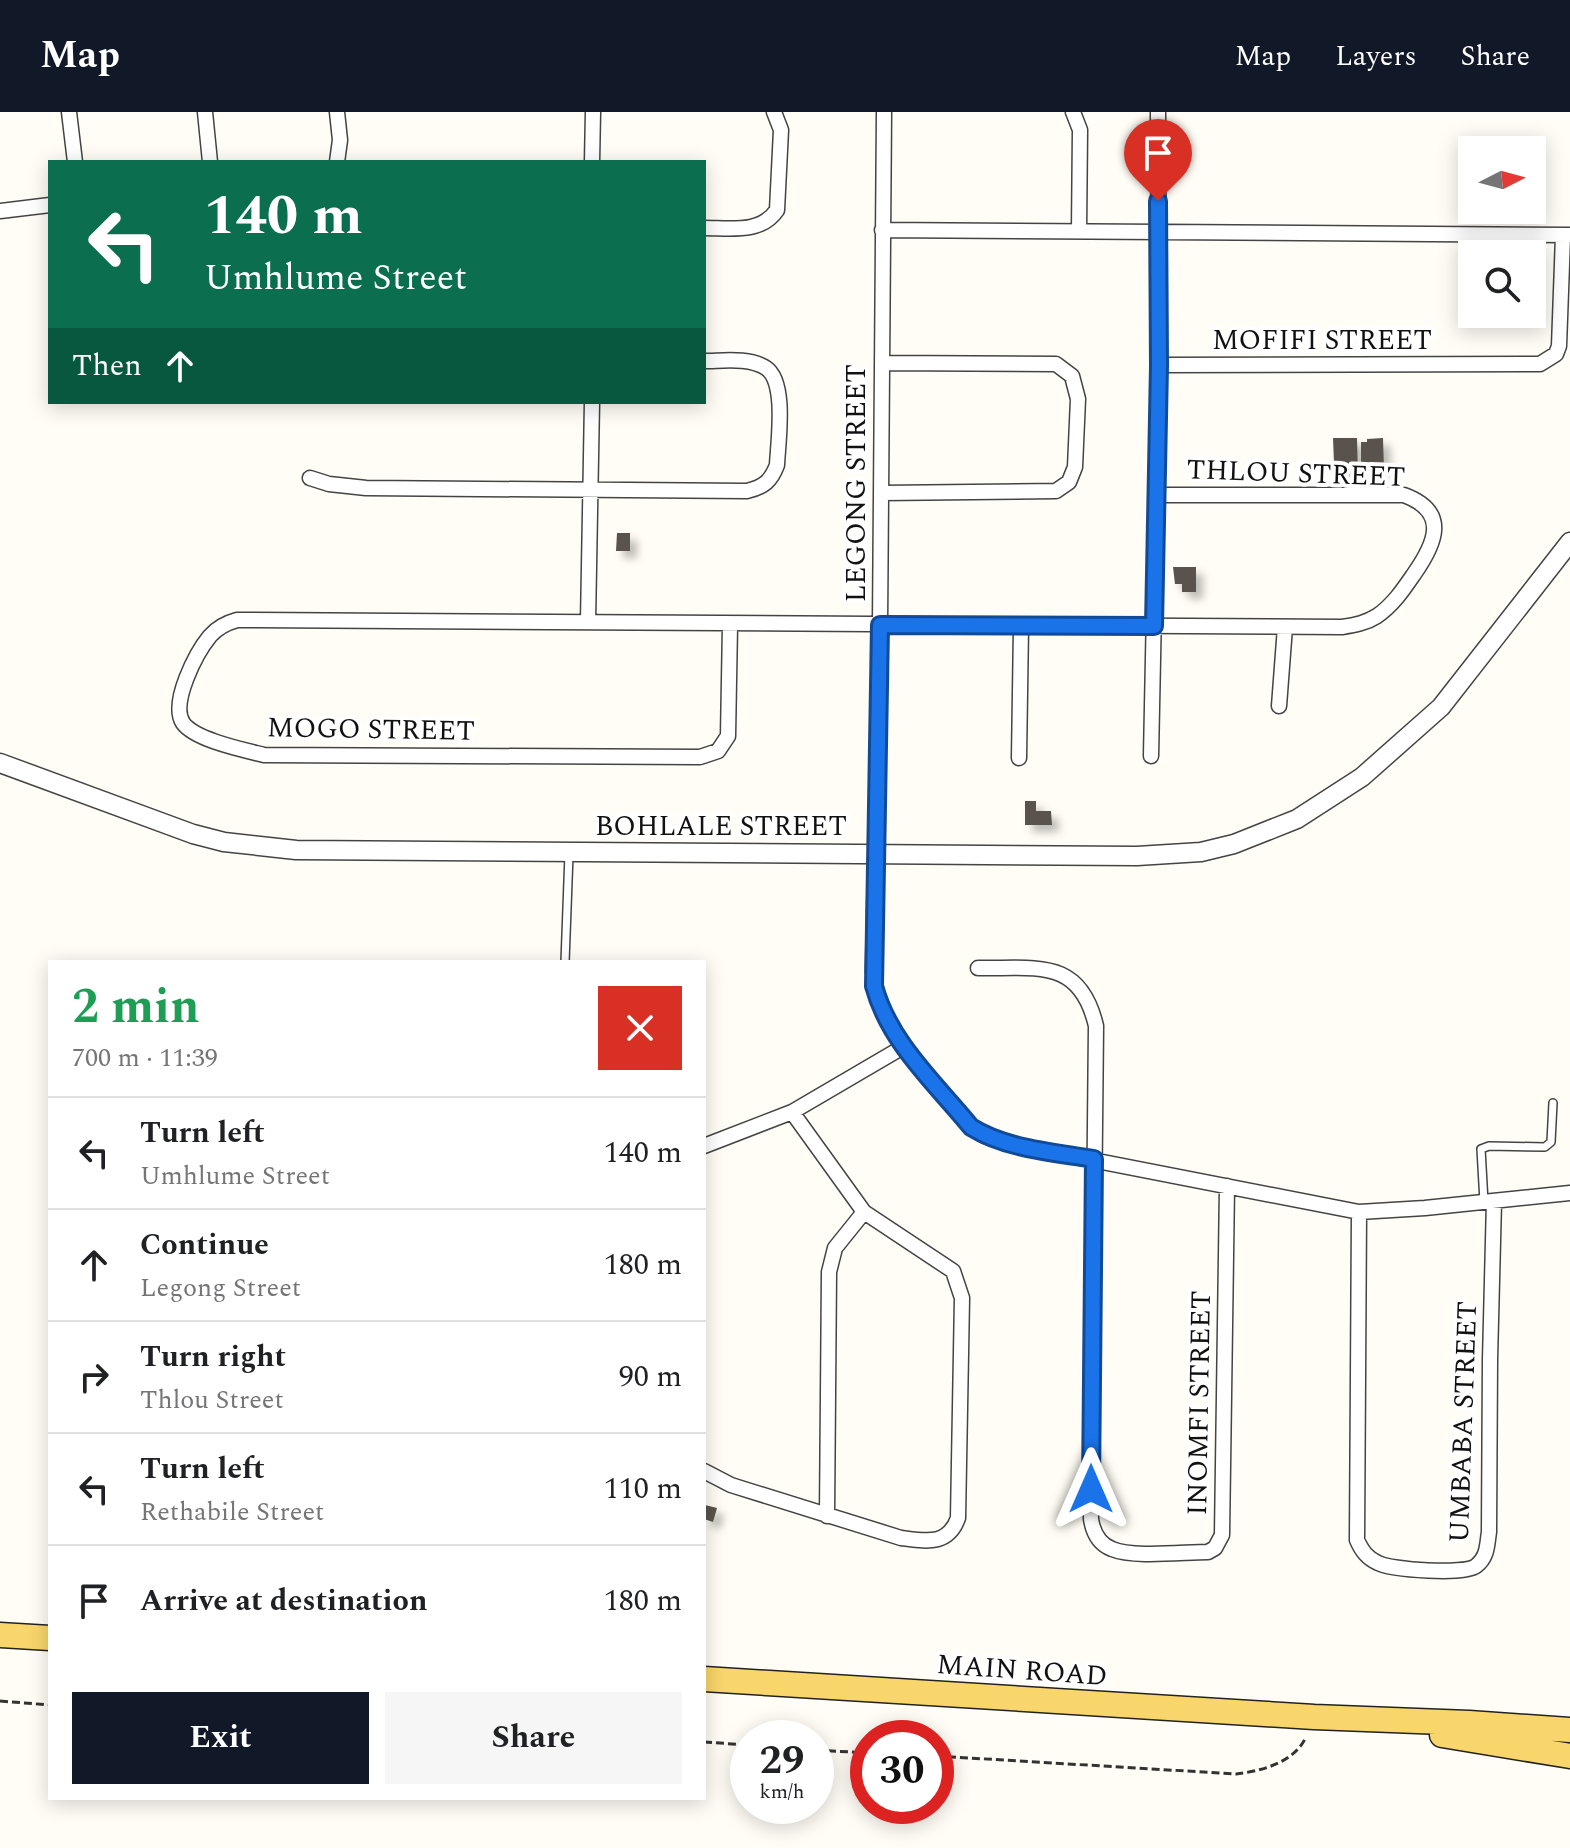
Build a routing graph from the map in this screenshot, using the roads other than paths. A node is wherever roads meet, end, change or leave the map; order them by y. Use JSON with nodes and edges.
{"nodes":[{"id":1,"x":69,"y":112,"type":"edge"},
{"id":2,"x":205,"y":112,"type":"edge"},
{"id":3,"x":337,"y":112,"type":"edge"},
{"id":4,"x":593,"y":112,"type":"edge"},
{"id":5,"x":774,"y":112,"type":"edge"},
{"id":6,"x":884,"y":112,"type":"edge"},
{"id":7,"x":1073,"y":112,"type":"edge"},
{"id":8,"x":1158,"y":112,"type":"edge"},
{"id":9,"x":75,"y":160,"type":"edge"},
{"id":10,"x":210,"y":160,"type":"edge"},
{"id":11,"x":337,"y":160,"type":"edge"},
{"id":12,"x":592,"y":160,"type":"edge"},
{"id":13,"x":48,"y":205,"type":"edge"},
{"id":14,"x":0,"y":211,"type":"edge"},
{"id":15,"x":706,"y":228,"type":"edge"},
{"id":16,"x":882,"y":230,"type":"junction"},
{"id":17,"x":1079,"y":231,"type":"junction"},
{"id":18,"x":1158,"y":231,"type":"junction"},
{"id":19,"x":1567,"y":236,"type":"edge"},
{"id":20,"x":706,"y":361,"type":"edge"},
{"id":21,"x":882,"y":363,"type":"junction"},
{"id":22,"x":1159,"y":365,"type":"junction"},
{"id":23,"x":592,"y":404,"type":"edge"},
{"id":24,"x":310,"y":478,"type":"dead end"},
{"id":25,"x":590,"y":491,"type":"junction"},
{"id":26,"x":881,"y":493,"type":"junction"},
{"id":27,"x":1157,"y":495,"type":"junction"},
{"id":28,"x":1570,"y":542,"type":"edge"},
{"id":29,"x":588,"y":622,"type":"junction"},
{"id":30,"x":730,"y":625,"type":"junction"},
{"id":31,"x":880,"y":625,"type":"junction"},
{"id":32,"x":1154,"y":626,"type":"junction"},
{"id":33,"x":1021,"y":627,"type":"junction"},
{"id":34,"x":1285,"y":627,"type":"junction"},
{"id":35,"x":1279,"y":706,"type":"dead end"},
{"id":36,"x":1151,"y":756,"type":"dead end"},
{"id":37,"x":1019,"y":758,"type":"dead end"},
{"id":38,"x":0,"y":763,"type":"edge"},
{"id":39,"x":569,"y":852,"type":"junction"},
{"id":40,"x":876,"y":854,"type":"junction"},
{"id":41,"x":565,"y":960,"type":"edge"},
{"id":42,"x":978,"y":968,"type":"dead end"},
{"id":43,"x":903,"y":1047,"type":"junction"},
{"id":44,"x":1553,"y":1103,"type":"dead end"},
{"id":45,"x":792,"y":1112,"type":"junction"},
{"id":46,"x":706,"y":1145,"type":"edge"},
{"id":47,"x":1094,"y":1159,"type":"junction"},
{"id":48,"x":1227,"y":1186,"type":"junction"},
{"id":49,"x":1570,"y":1193,"type":"edge"},
{"id":50,"x":1489,"y":1201,"type":"junction"},
{"id":51,"x":864,"y":1212,"type":"junction"},
{"id":52,"x":1359,"y":1212,"type":"junction"},
{"id":53,"x":706,"y":1472,"type":"edge"},
{"id":54,"x":827,"y":1516,"type":"junction"},
{"id":55,"x":0,"y":1635,"type":"edge"},
{"id":56,"x":48,"y":1638,"type":"edge"},
{"id":57,"x":706,"y":1679,"type":"edge"},
{"id":58,"x":1326,"y":1717,"type":"junction"},
{"id":59,"x":1570,"y":1730,"type":"edge"},
{"id":60,"x":1570,"y":1756,"type":"edge"}],
"edges":[{"from":1,"to":9,"type":"street"},
{"from":2,"to":10,"type":"street"},
{"from":3,"to":11,"type":"street"},
{"from":4,"to":12,"type":"street"},
{"from":5,"to":15,"type":"street"},
{"from":6,"to":16,"type":"street","name":"LEGONG STREET"},
{"from":7,"to":17,"type":"street"},
{"from":8,"to":18,"type":"street"},
{"from":13,"to":14,"type":"street"},
{"from":16,"to":17,"type":"street"},
{"from":16,"to":21,"type":"street","name":"LEGONG STREET"},
{"from":17,"to":18,"type":"street"},
{"from":18,"to":19,"type":"street"},
{"from":18,"to":22,"type":"street"},
{"from":19,"to":22,"type":"street","name":"MOFIFI STREET"},
{"from":20,"to":25,"type":"street"},
{"from":21,"to":26,"type":"street","name":"LEGONG STREET"},
{"from":21,"to":26,"type":"street"},
{"from":22,"to":27,"type":"street"},
{"from":23,"to":25,"type":"street"},
{"from":24,"to":25,"type":"street"},
{"from":25,"to":29,"type":"street"},
{"from":26,"to":31,"type":"street","name":"LEGONG STREET"},
{"from":27,"to":32,"type":"street"},
{"from":27,"to":34,"type":"street","name":"THLOU STREET"},
{"from":28,"to":40,"type":"street","name":"BOHLALE STREET"},
{"from":29,"to":30,"type":"street","name":"MOGO STREET"},
{"from":29,"to":30,"type":"street","name":"MOGO STREET"},
{"from":30,"to":31,"type":"street","name":"MOGO STREET"},
{"from":31,"to":33,"type":"street","name":"THLOU STREET"},
{"from":31,"to":40,"type":"street","name":"LEGONG STREET"},
{"from":32,"to":33,"type":"street","name":"THLOU STREET"},
{"from":32,"to":34,"type":"street","name":"THLOU STREET"},
{"from":32,"to":36,"type":"street"},
{"from":33,"to":37,"type":"street"},
{"from":34,"to":35,"type":"street"},
{"from":38,"to":39,"type":"street","name":"BOHLALE STREET"},
{"from":39,"to":40,"type":"street","name":"BOHLALE STREET"},
{"from":39,"to":41,"type":"lane"},
{"from":40,"to":43,"type":"street","name":"LEGONG STREET"},
{"from":42,"to":47,"type":"street"},
{"from":43,"to":45,"type":"street"},
{"from":43,"to":47,"type":"street","name":"LEGONG STREET"},
{"from":44,"to":50,"type":"lane"},
{"from":45,"to":46,"type":"street"},
{"from":45,"to":51,"type":"street"},
{"from":47,"to":48,"type":"street","name":"LEGONG STREET"},
{"from":47,"to":48,"type":"street","name":"INOMFI STREET"},
{"from":48,"to":52,"type":"street","name":"LEGONG STREET"},
{"from":49,"to":50,"type":"street","name":"LEGONG STREET"},
{"from":50,"to":52,"type":"street","name":"LEGONG STREET"},
{"from":50,"to":52,"type":"street","name":"UMBABA STREET"},
{"from":51,"to":54,"type":"street"},
{"from":51,"to":54,"type":"street"},
{"from":53,"to":54,"type":"street"},
{"from":55,"to":56,"type":"main road"},
{"from":57,"to":58,"type":"main road","name":"MAIN ROAD"},
{"from":58,"to":59,"type":"main road","name":"MAIN ROAD"},
{"from":58,"to":60,"type":"main road","name":"MAIN ROAD"}]}
